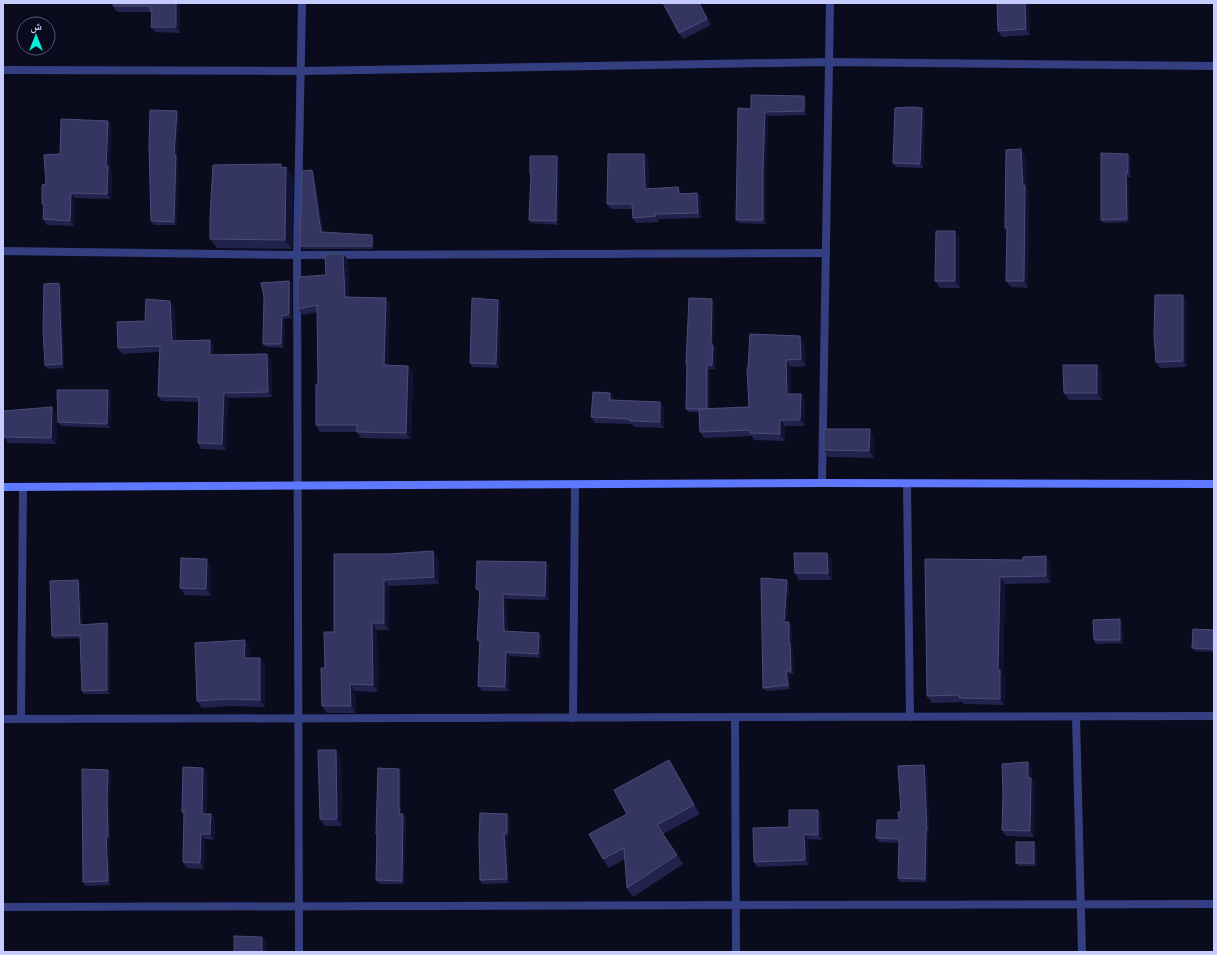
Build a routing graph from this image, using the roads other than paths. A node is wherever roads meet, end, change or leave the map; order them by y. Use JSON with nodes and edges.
{"nodes":[{"id":1,"x":302,"y":3,"type":"edge"},
{"id":2,"x":830,"y":3,"type":"edge"},
{"id":3,"x":828,"y":62,"type":"junction"},
{"id":4,"x":1214,"y":66,"type":"edge"},
{"id":5,"x":3,"y":70,"type":"edge"},
{"id":6,"x":302,"y":71,"type":"junction"},
{"id":7,"x":3,"y":252,"type":"edge"},
{"id":8,"x":826,"y":252,"type":"junction"},
{"id":9,"x":297,"y":255,"type":"junction"},
{"id":10,"x":822,"y":484,"type":"junction"},
{"id":11,"x":907,"y":484,"type":"junction"},
{"id":12,"x":1214,"y":484,"type":"edge"},
{"id":13,"x":575,"y":485,"type":"junction"},
{"id":14,"x":297,"y":486,"type":"junction"},
{"id":15,"x":3,"y":487,"type":"edge"},
{"id":16,"x":23,"y":487,"type":"junction"},
{"id":17,"x":1214,"y":716,"type":"edge"},
{"id":18,"x":1076,"y":717,"type":"junction"},
{"id":19,"x":573,"y":718,"type":"junction"},
{"id":20,"x":735,"y":718,"type":"junction"},
{"id":21,"x":910,"y":718,"type":"junction"},
{"id":22,"x":3,"y":719,"type":"edge"},
{"id":23,"x":21,"y":719,"type":"junction"},
{"id":24,"x":298,"y":719,"type":"junction"},
{"id":25,"x":1081,"y":904,"type":"junction"},
{"id":26,"x":1214,"y":904,"type":"edge"},
{"id":27,"x":736,"y":906,"type":"junction"},
{"id":28,"x":3,"y":907,"type":"edge"},
{"id":29,"x":298,"y":907,"type":"junction"},
{"id":30,"x":298,"y":952,"type":"edge"},
{"id":31,"x":736,"y":952,"type":"edge"},
{"id":32,"x":1082,"y":952,"type":"edge"}],
"edges":[{"from":1,"to":6,"type":"street"},
{"from":2,"to":3,"type":"street"},
{"from":3,"to":4,"type":"street"},
{"from":3,"to":6,"type":"street"},
{"from":3,"to":8,"type":"street"},
{"from":5,"to":6,"type":"street"},
{"from":6,"to":9,"type":"street"},
{"from":7,"to":9,"type":"street"},
{"from":8,"to":9,"type":"street"},
{"from":8,"to":10,"type":"street"},
{"from":9,"to":14,"type":"street"},
{"from":10,"to":11,"type":"street"},
{"from":10,"to":13,"type":"street"},
{"from":11,"to":12,"type":"street"},
{"from":11,"to":21,"type":"street"},
{"from":13,"to":14,"type":"street"},
{"from":13,"to":19,"type":"street"},
{"from":14,"to":16,"type":"street"},
{"from":14,"to":24,"type":"street"},
{"from":15,"to":16,"type":"street"},
{"from":16,"to":23,"type":"street"},
{"from":17,"to":18,"type":"street"},
{"from":18,"to":21,"type":"street"},
{"from":18,"to":25,"type":"street"},
{"from":19,"to":20,"type":"street"},
{"from":19,"to":24,"type":"street"},
{"from":20,"to":21,"type":"street"},
{"from":20,"to":27,"type":"street"},
{"from":22,"to":23,"type":"street"},
{"from":23,"to":24,"type":"street"},
{"from":24,"to":29,"type":"street"},
{"from":25,"to":26,"type":"street"},
{"from":25,"to":27,"type":"street"},
{"from":25,"to":32,"type":"street"},
{"from":27,"to":29,"type":"street"},
{"from":27,"to":31,"type":"street"},
{"from":28,"to":29,"type":"street"},
{"from":29,"to":30,"type":"street"}]}
